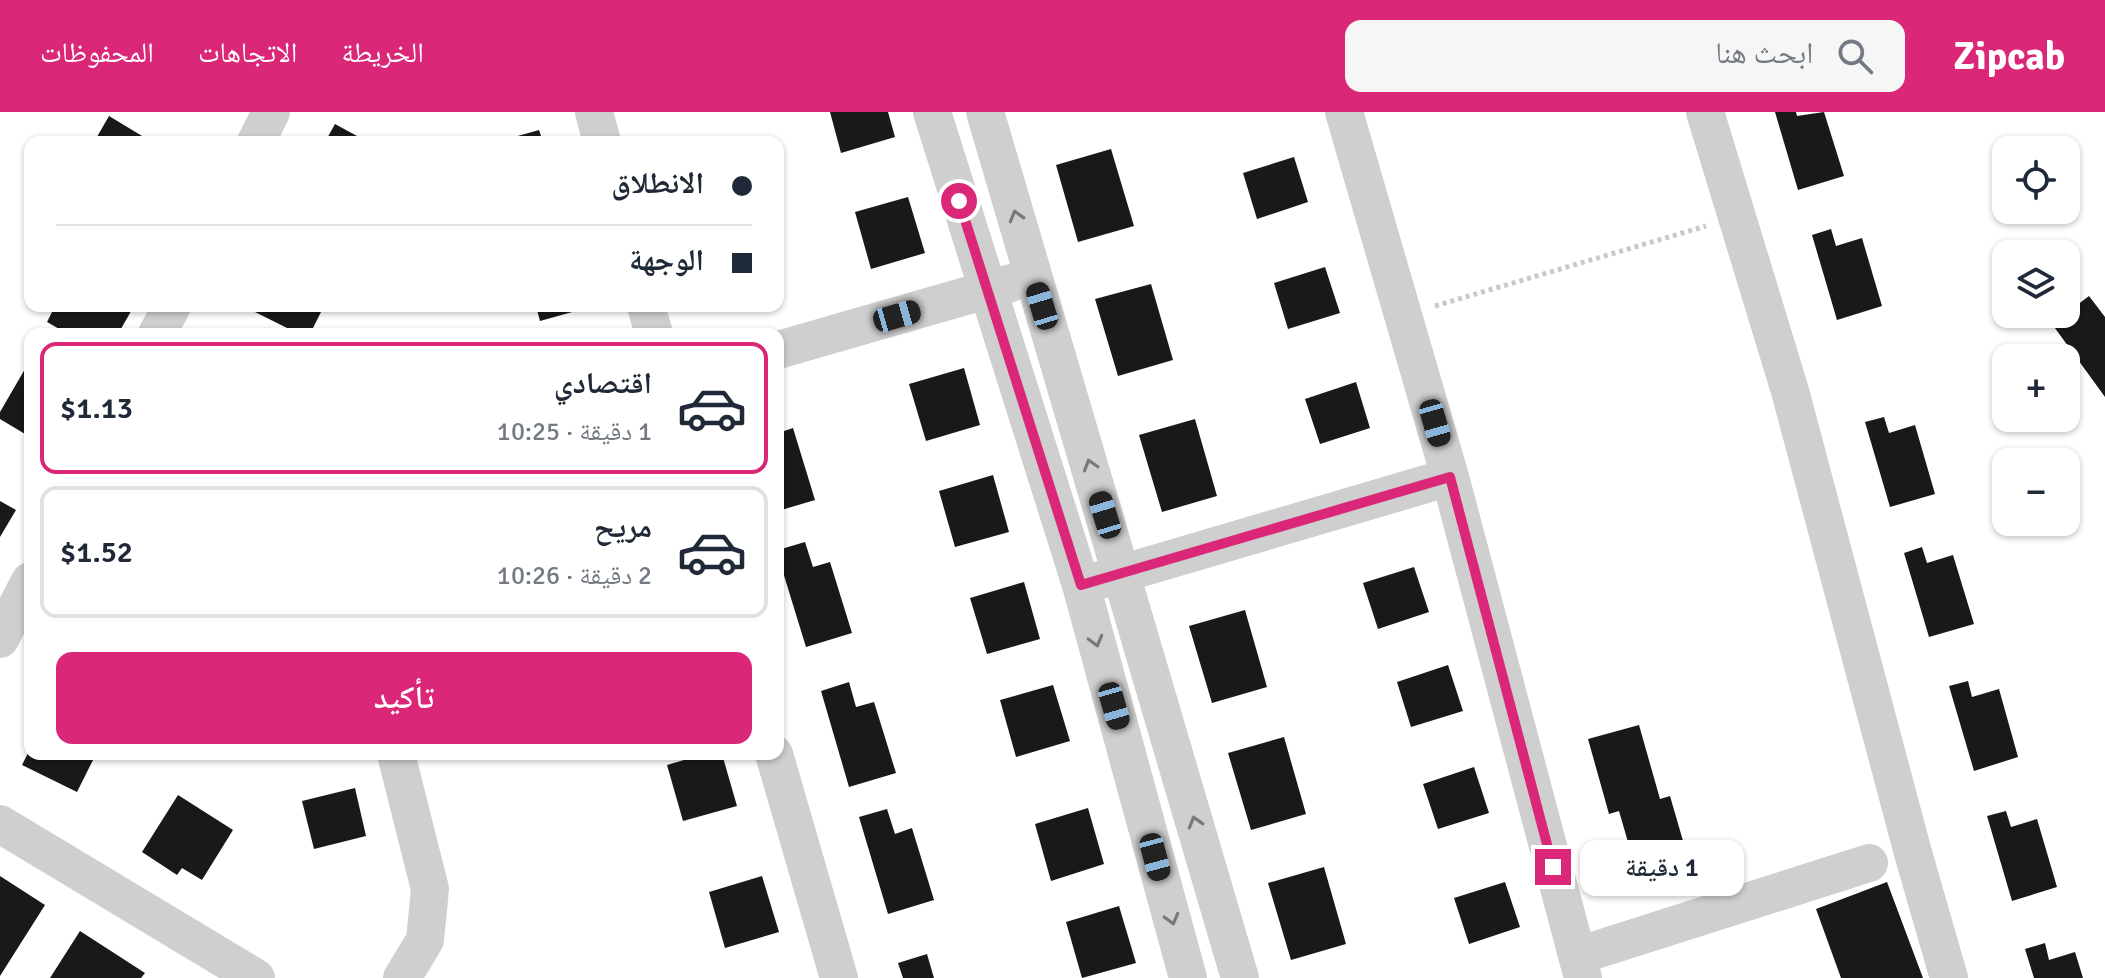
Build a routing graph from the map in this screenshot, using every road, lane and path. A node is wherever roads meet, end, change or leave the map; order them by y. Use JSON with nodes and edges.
{"nodes":[{"id":1,"x":271,"y":112,"type":"edge"},
{"id":2,"x":594,"y":112,"type":"edge"},
{"id":3,"x":932,"y":112,"type":"edge"},
{"id":4,"x":985,"y":112,"type":"edge"},
{"id":5,"x":1344,"y":112,"type":"edge"},
{"id":6,"x":1705,"y":112,"type":"edge"},
{"id":7,"x":259,"y":136,"type":"edge"},
{"id":8,"x":600,"y":136,"type":"edge"},
{"id":9,"x":1737,"y":217,"type":"junction"},
{"id":10,"x":1033,"y":276,"type":"junction"},
{"id":11,"x":986,"y":290,"type":"junction"},
{"id":12,"x":1403,"y":316,"type":"junction"},
{"id":13,"x":784,"y":348,"type":"edge"},
{"id":14,"x":1450,"y":477,"type":"junction"},
{"id":15,"x":1123,"y":574,"type":"junction"},
{"id":16,"x":1081,"y":585,"type":"junction"},
{"id":17,"x":24,"y":593,"type":"edge"},
{"id":18,"x":0,"y":639,"type":"edge"},
{"id":19,"x":398,"y":760,"type":"edge"},
{"id":20,"x":776,"y":760,"type":"edge"},
{"id":21,"x":0,"y":824,"type":"edge"},
{"id":22,"x":1869,"y":863,"type":"dead end"},
{"id":23,"x":1580,"y":967,"type":"edge"},
{"id":24,"x":256,"y":978,"type":"edge"},
{"id":25,"x":402,"y":978,"type":"edge"},
{"id":26,"x":839,"y":978,"type":"edge"},
{"id":27,"x":1188,"y":978,"type":"edge"},
{"id":28,"x":1240,"y":978,"type":"edge"},
{"id":29,"x":1949,"y":978,"type":"edge"}],
"edges":[{"from":1,"to":7,"type":"street"},
{"from":2,"to":8,"type":"street"},
{"from":3,"to":11,"type":"street"},
{"from":10,"to":4,"type":"street","one_way":true},
{"from":5,"to":12,"type":"street"},
{"from":6,"to":9,"type":"street"},
{"from":9,"to":12,"type":"path"},
{"from":9,"to":29,"type":"street"},
{"from":10,"to":11,"type":"street"},
{"from":15,"to":10,"type":"street","one_way":true},
{"from":11,"to":13,"type":"street"},
{"from":11,"to":16,"type":"street"},
{"from":12,"to":14,"type":"street"},
{"from":14,"to":15,"type":"street"},
{"from":14,"to":23,"type":"street"},
{"from":15,"to":16,"type":"street"},
{"from":28,"to":15,"type":"street","one_way":true},
{"from":16,"to":27,"type":"street","one_way":true},
{"from":17,"to":18,"type":"street"},
{"from":19,"to":25,"type":"street"},
{"from":20,"to":26,"type":"street"},
{"from":21,"to":24,"type":"street"},
{"from":22,"to":23,"type":"street"}]}
